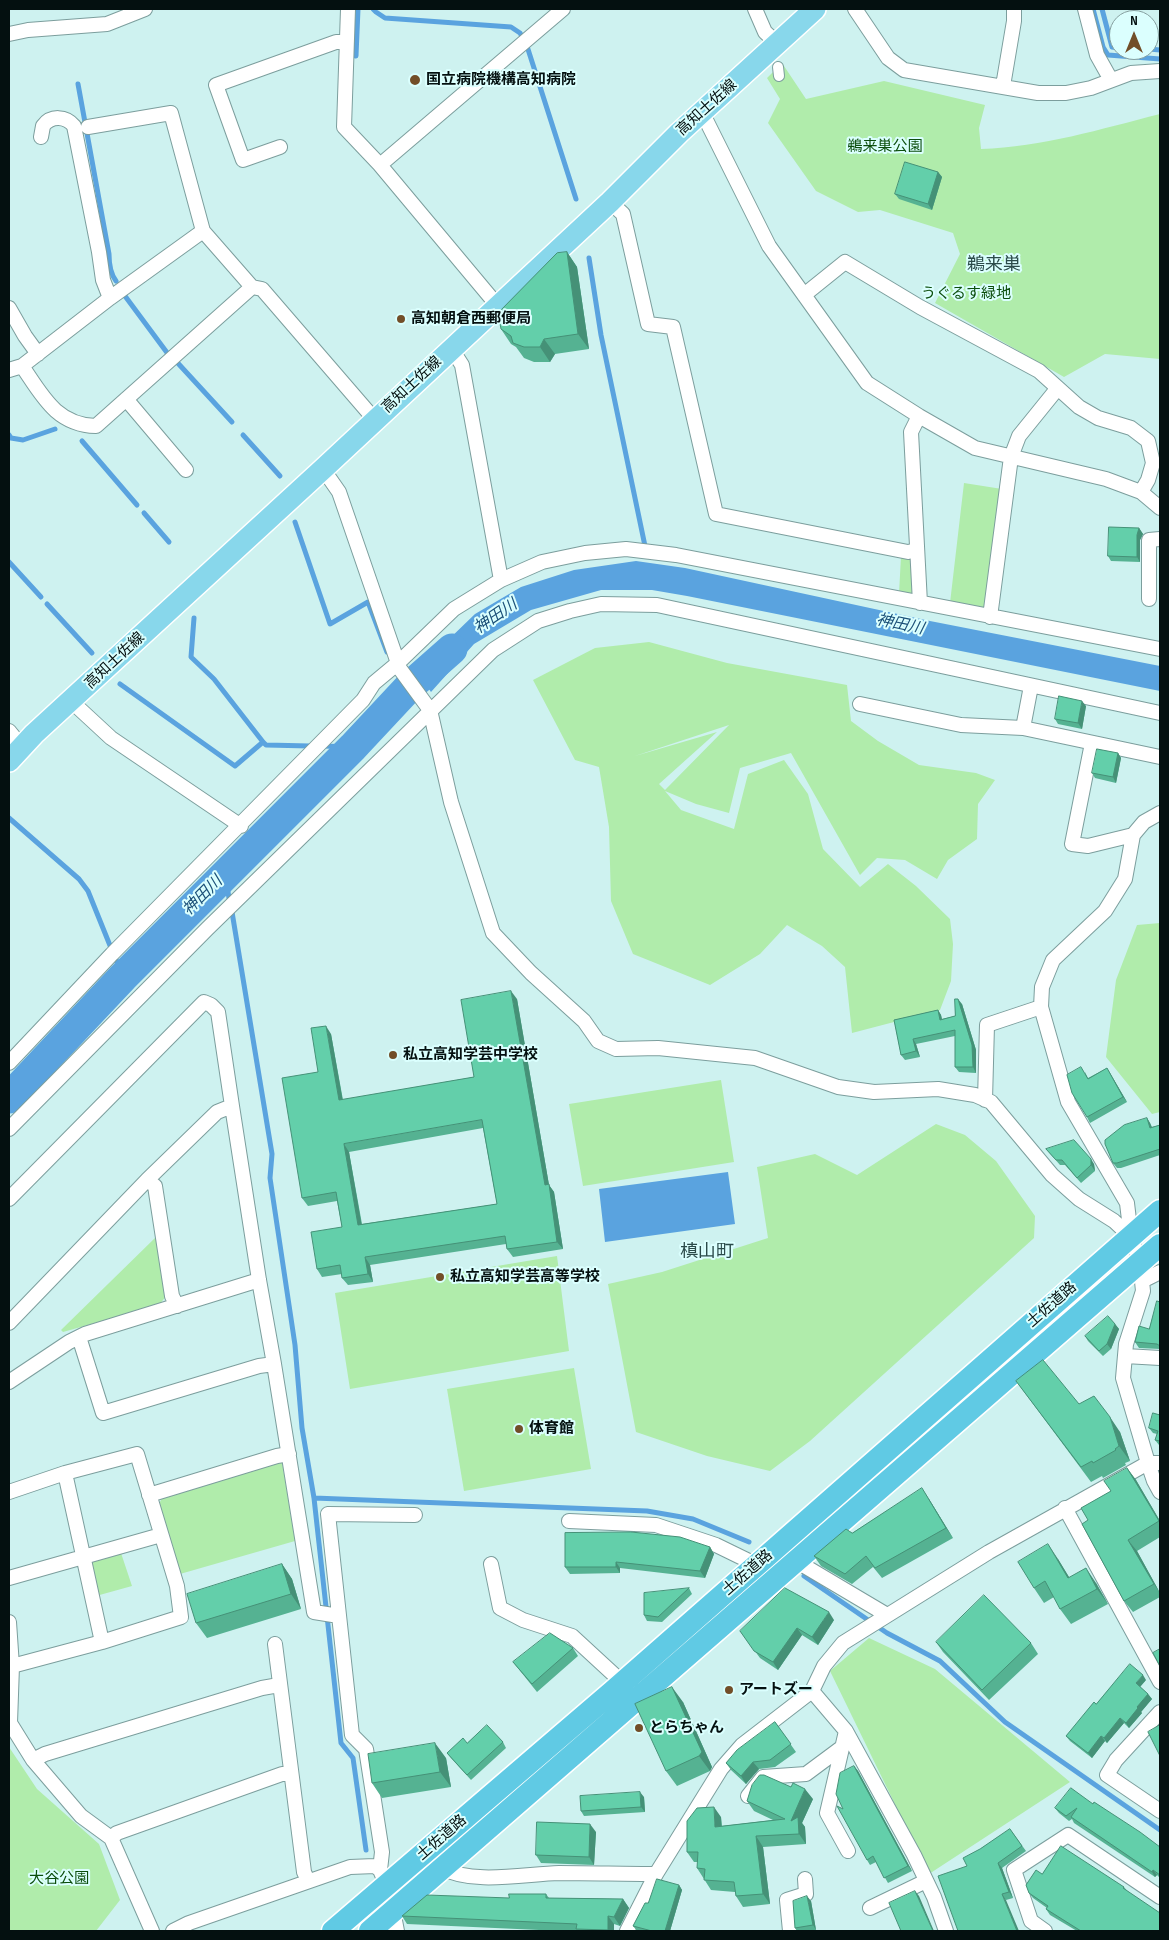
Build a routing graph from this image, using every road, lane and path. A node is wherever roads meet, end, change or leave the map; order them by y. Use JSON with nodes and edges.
{"nodes":[{"id":1,"x":145,"y":9,"type":"edge"},
{"id":2,"x":348,"y":9,"type":"edge"},
{"id":3,"x":562,"y":9,"type":"edge"},
{"id":4,"x":756,"y":9,"type":"edge"},
{"id":5,"x":815,"y":9,"type":"edge"},
{"id":6,"x":854,"y":9,"type":"edge"},
{"id":7,"x":1014,"y":9,"type":"edge"},
{"id":8,"x":1085,"y":9,"type":"edge"},
{"id":9,"x":9,"y":34,"type":"edge"},
{"id":10,"x":346,"y":42,"type":"junction"},
{"id":11,"x":778,"y":44,"type":"junction"},
{"id":12,"x":1160,"y":70,"type":"edge"},
{"id":13,"x":1111,"y":80,"type":"junction"},
{"id":14,"x":1003,"y":86,"type":"junction"},
{"id":15,"x":702,"y":112,"type":"junction"},
{"id":16,"x":88,"y":128,"type":"dead end"},
{"id":17,"x":41,"y":137,"type":"dead end"},
{"id":18,"x":280,"y":147,"type":"dead end"},
{"id":19,"x":380,"y":165,"type":"junction"},
{"id":20,"x":610,"y":202,"type":"junction"},
{"id":21,"x":203,"y":231,"type":"junction"},
{"id":22,"x":252,"y":287,"type":"junction"},
{"id":23,"x":804,"y":295,"type":"junction"},
{"id":24,"x":110,"y":298,"type":"junction"},
{"id":25,"x":497,"y":305,"type":"junction"},
{"id":26,"x":9,"y":308,"type":"edge"},
{"id":27,"x":451,"y":348,"type":"junction"},
{"id":28,"x":38,"y":354,"type":"junction"},
{"id":29,"x":16,"y":368,"type":"edge"},
{"id":30,"x":1058,"y":389,"type":"junction"},
{"id":31,"x":126,"y":399,"type":"junction"},
{"id":32,"x":919,"y":416,"type":"junction"},
{"id":33,"x":375,"y":420,"type":"junction"},
{"id":34,"x":1011,"y":457,"type":"junction"},
{"id":35,"x":323,"y":468,"type":"junction"},
{"id":36,"x":186,"y":470,"type":"dead end"},
{"id":37,"x":1141,"y":492,"type":"junction"},
{"id":38,"x":1160,"y":508,"type":"edge"},
{"id":39,"x":1160,"y":539,"type":"edge"},
{"id":40,"x":917,"y":550,"type":"junction"},
{"id":41,"x":500,"y":580,"type":"junction"},
{"id":42,"x":1149,"y":599,"type":"dead end"},
{"id":43,"x":920,"y":603,"type":"junction"},
{"id":44,"x":990,"y":617,"type":"junction"},
{"id":45,"x":1160,"y":650,"type":"edge"},
{"id":46,"x":399,"y":666,"type":"junction"},
{"id":47,"x":1031,"y":686,"type":"junction"},
{"id":48,"x":71,"y":701,"type":"junction"},
{"id":49,"x":860,"y":704,"type":"dead end"},
{"id":50,"x":428,"y":708,"type":"junction"},
{"id":51,"x":1160,"y":712,"type":"edge"},
{"id":52,"x":1023,"y":728,"type":"junction"},
{"id":53,"x":1092,"y":743,"type":"junction"},
{"id":54,"x":13,"y":747,"type":"edge"},
{"id":55,"x":1160,"y":757,"type":"edge"},
{"id":56,"x":1160,"y":813,"type":"edge"},
{"id":57,"x":241,"y":826,"type":"junction"},
{"id":58,"x":1133,"y":836,"type":"junction"},
{"id":59,"x":1041,"y":1007,"type":"junction"},
{"id":60,"x":9,"y":1063,"type":"edge"},
{"id":61,"x":985,"y":1100,"type":"junction"},
{"id":62,"x":232,"y":1106,"type":"junction"},
{"id":63,"x":9,"y":1128,"type":"edge"},
{"id":64,"x":147,"y":1180,"type":"junction"},
{"id":65,"x":9,"y":1199,"type":"edge"},
{"id":66,"x":1160,"y":1211,"type":"edge"},
{"id":67,"x":1131,"y":1237,"type":"junction"},
{"id":68,"x":1160,"y":1245,"type":"edge"},
{"id":69,"x":1148,"y":1272,"type":"edge"},
{"id":70,"x":259,"y":1280,"type":"junction"},
{"id":71,"x":177,"y":1306,"type":"junction"},
{"id":72,"x":9,"y":1323,"type":"edge"},
{"id":73,"x":79,"y":1337,"type":"junction"},
{"id":74,"x":1125,"y":1356,"type":"junction"},
{"id":75,"x":1160,"y":1358,"type":"edge"},
{"id":76,"x":274,"y":1364,"type":"junction"},
{"id":77,"x":9,"y":1382,"type":"edge"},
{"id":78,"x":289,"y":1454,"type":"junction"},
{"id":79,"x":1154,"y":1463,"type":"edge"},
{"id":80,"x":65,"y":1473,"type":"junction"},
{"id":81,"x":9,"y":1492,"type":"edge"},
{"id":82,"x":1160,"y":1492,"type":"edge"},
{"id":83,"x":149,"y":1495,"type":"junction"},
{"id":84,"x":1065,"y":1508,"type":"junction"},
{"id":85,"x":415,"y":1515,"type":"dead end"},
{"id":86,"x":570,"y":1521,"type":"dead end"},
{"id":87,"x":161,"y":1535,"type":"junction"},
{"id":88,"x":84,"y":1557,"type":"junction"},
{"id":89,"x":796,"y":1561,"type":"junction"},
{"id":90,"x":492,"y":1564,"type":"dead end"},
{"id":91,"x":757,"y":1565,"type":"junction"},
{"id":92,"x":9,"y":1578,"type":"edge"},
{"id":93,"x":331,"y":1615,"type":"junction"},
{"id":94,"x":886,"y":1616,"type":"junction"},
{"id":95,"x":9,"y":1622,"type":"edge"},
{"id":96,"x":102,"y":1642,"type":"junction"},
{"id":97,"x":275,"y":1644,"type":"dead end"},
{"id":98,"x":12,"y":1666,"type":"junction"},
{"id":99,"x":1160,"y":1682,"type":"edge"},
{"id":100,"x":623,"y":1683,"type":"junction"},
{"id":101,"x":279,"y":1685,"type":"junction"},
{"id":102,"x":812,"y":1690,"type":"junction"},
{"id":103,"x":1160,"y":1712,"type":"edge"},
{"id":104,"x":846,"y":1731,"type":"junction"},
{"id":105,"x":841,"y":1748,"type":"junction"},
{"id":106,"x":34,"y":1760,"type":"junction"},
{"id":107,"x":290,"y":1774,"type":"junction"},
{"id":108,"x":748,"y":1796,"type":"edge"},
{"id":109,"x":1160,"y":1811,"type":"edge"},
{"id":110,"x":111,"y":1838,"type":"junction"},
{"id":111,"x":848,"y":1851,"type":"dead end"},
{"id":112,"x":442,"y":1868,"type":"junction"},
{"id":113,"x":656,"y":1874,"type":"junction"},
{"id":114,"x":383,"y":1878,"type":"junction"},
{"id":115,"x":805,"y":1879,"type":"dead end"},
{"id":116,"x":308,"y":1881,"type":"junction"},
{"id":117,"x":926,"y":1881,"type":"junction"},
{"id":118,"x":1160,"y":1897,"type":"edge"},
{"id":119,"x":870,"y":1908,"type":"dead end"},
{"id":120,"x":395,"y":1921,"type":"edge"},
{"id":121,"x":152,"y":1931,"type":"edge"},
{"id":122,"x":173,"y":1931,"type":"edge"},
{"id":123,"x":332,"y":1931,"type":"edge"},
{"id":124,"x":370,"y":1931,"type":"edge"},
{"id":125,"x":627,"y":1931,"type":"edge"},
{"id":126,"x":790,"y":1931,"type":"edge"},
{"id":127,"x":946,"y":1931,"type":"edge"},
{"id":128,"x":1045,"y":1931,"type":"edge"}],
"edges":[{"from":1,"to":9,"type":"street"},
{"from":2,"to":10,"type":"street"},
{"from":3,"to":19,"type":"street"},
{"from":4,"to":11,"type":"street"},
{"from":5,"to":11,"type":"main road","name":"高知土佐線"},
{"from":6,"to":14,"type":"street"},
{"from":7,"to":14,"type":"street"},
{"from":8,"to":13,"type":"street"},
{"from":10,"to":18,"type":"street"},
{"from":10,"to":19,"type":"street"},
{"from":11,"to":15,"type":"main road","name":"高知土佐線"},
{"from":12,"to":13,"type":"street"},
{"from":13,"to":14,"type":"street"},
{"from":15,"to":20,"type":"main road","name":"高知土佐線"},
{"from":15,"to":23,"type":"street"},
{"from":16,"to":21,"type":"street"},
{"from":17,"to":24,"type":"street"},
{"from":19,"to":25,"type":"street"},
{"from":20,"to":25,"type":"main road","name":"高知土佐線"},
{"from":20,"to":40,"type":"street"},
{"from":21,"to":22,"type":"street"},
{"from":21,"to":24,"type":"street"},
{"from":22,"to":31,"type":"street"},
{"from":22,"to":33,"type":"street"},
{"from":23,"to":30,"type":"street"},
{"from":23,"to":32,"type":"street"},
{"from":24,"to":28,"type":"street"},
{"from":25,"to":27,"type":"main road","name":"高知土佐線"},
{"from":26,"to":28,"type":"street"},
{"from":27,"to":33,"type":"main road","name":"高知土佐線"},
{"from":27,"to":41,"type":"street"},
{"from":28,"to":29,"type":"street"},
{"from":29,"to":31,"type":"street"},
{"from":30,"to":34,"type":"street"},
{"from":30,"to":37,"type":"street"},
{"from":31,"to":36,"type":"street"},
{"from":32,"to":34,"type":"street"},
{"from":32,"to":40,"type":"street"},
{"from":33,"to":35,"type":"main road","name":"高知土佐線"},
{"from":34,"to":37,"type":"street"},
{"from":34,"to":44,"type":"street"},
{"from":35,"to":46,"type":"street"},
{"from":35,"to":48,"type":"main road","name":"高知土佐線"},
{"from":37,"to":38,"type":"street"},
{"from":39,"to":42,"type":"street"},
{"from":40,"to":43,"type":"street"},
{"from":41,"to":43,"type":"street"},
{"from":41,"to":46,"type":"street"},
{"from":43,"to":44,"type":"street"},
{"from":44,"to":45,"type":"street"},
{"from":46,"to":50,"type":"street"},
{"from":46,"to":57,"type":"street"},
{"from":47,"to":50,"type":"street"},
{"from":47,"to":51,"type":"street"},
{"from":47,"to":52,"type":"street"},
{"from":48,"to":54,"type":"main road","name":"高知土佐線"},
{"from":48,"to":57,"type":"street"},
{"from":49,"to":52,"type":"street"},
{"from":50,"to":61,"type":"street"},
{"from":50,"to":63,"type":"street"},
{"from":52,"to":53,"type":"street"},
{"from":53,"to":55,"type":"street"},
{"from":53,"to":58,"type":"street"},
{"from":56,"to":58,"type":"street"},
{"from":57,"to":60,"type":"street"},
{"from":58,"to":59,"type":"street"},
{"from":59,"to":61,"type":"street"},
{"from":59,"to":67,"type":"street"},
{"from":61,"to":67,"type":"street"},
{"from":62,"to":64,"type":"street"},
{"from":62,"to":65,"type":"street"},
{"from":62,"to":70,"type":"street"},
{"from":64,"to":71,"type":"street"},
{"from":64,"to":72,"type":"street"},
{"from":66,"to":67,"type":"highway","name":"土佐道路"},
{"from":67,"to":69,"type":"street"},
{"from":67,"to":91,"type":"highway","name":"土佐道路"},
{"from":68,"to":69,"type":"highway","name":"土佐道路"},
{"from":69,"to":74,"type":"street"},
{"from":69,"to":89,"type":"highway","name":"土佐道路"},
{"from":70,"to":71,"type":"street"},
{"from":70,"to":76,"type":"street"},
{"from":71,"to":73,"type":"street"},
{"from":73,"to":76,"type":"street"},
{"from":73,"to":77,"type":"street"},
{"from":74,"to":75,"type":"street"},
{"from":74,"to":79,"type":"street"},
{"from":76,"to":78,"type":"street"},
{"from":78,"to":83,"type":"street"},
{"from":78,"to":93,"type":"street"},
{"from":79,"to":82,"type":"street"},
{"from":79,"to":84,"type":"street"},
{"from":80,"to":81,"type":"street"},
{"from":80,"to":83,"type":"street"},
{"from":80,"to":88,"type":"street"},
{"from":83,"to":87,"type":"street"},
{"from":84,"to":94,"type":"street"},
{"from":84,"to":99,"type":"street"},
{"from":85,"to":93,"type":"street"},
{"from":86,"to":91,"type":"street"},
{"from":87,"to":88,"type":"street"},
{"from":87,"to":96,"type":"street"},
{"from":88,"to":92,"type":"street"},
{"from":88,"to":96,"type":"street"},
{"from":89,"to":94,"type":"street"},
{"from":89,"to":112,"type":"highway","name":"土佐道路"},
{"from":90,"to":100,"type":"street"},
{"from":91,"to":100,"type":"highway","name":"土佐道路"},
{"from":93,"to":114,"type":"street"},
{"from":94,"to":102,"type":"street"},
{"from":95,"to":98,"type":"street"},
{"from":96,"to":98,"type":"street"},
{"from":97,"to":101,"type":"street"},
{"from":98,"to":106,"type":"street"},
{"from":100,"to":114,"type":"highway","name":"土佐道路"},
{"from":101,"to":106,"type":"street"},
{"from":101,"to":107,"type":"street"},
{"from":102,"to":104,"type":"street"},
{"from":102,"to":113,"type":"street"},
{"from":103,"to":109,"type":"street"},
{"from":104,"to":105,"type":"street"},
{"from":104,"to":117,"type":"street"},
{"from":105,"to":108,"type":"street"},
{"from":105,"to":111,"type":"street"},
{"from":106,"to":110,"type":"street"},
{"from":107,"to":110,"type":"street"},
{"from":107,"to":116,"type":"street"},
{"from":110,"to":121,"type":"street"},
{"from":112,"to":113,"type":"street"},
{"from":112,"to":120,"type":"highway","name":"土佐道路"},
{"from":113,"to":125,"type":"street"},
{"from":114,"to":116,"type":"street"},
{"from":114,"to":120,"type":"street"},
{"from":114,"to":123,"type":"highway","name":"土佐道路"},
{"from":115,"to":126,"type":"street"},
{"from":116,"to":122,"type":"street"},
{"from":117,"to":119,"type":"street"},
{"from":117,"to":127,"type":"street"},
{"from":118,"to":128,"type":"street"},
{"from":120,"to":124,"type":"highway","name":"土佐道路"}]}
